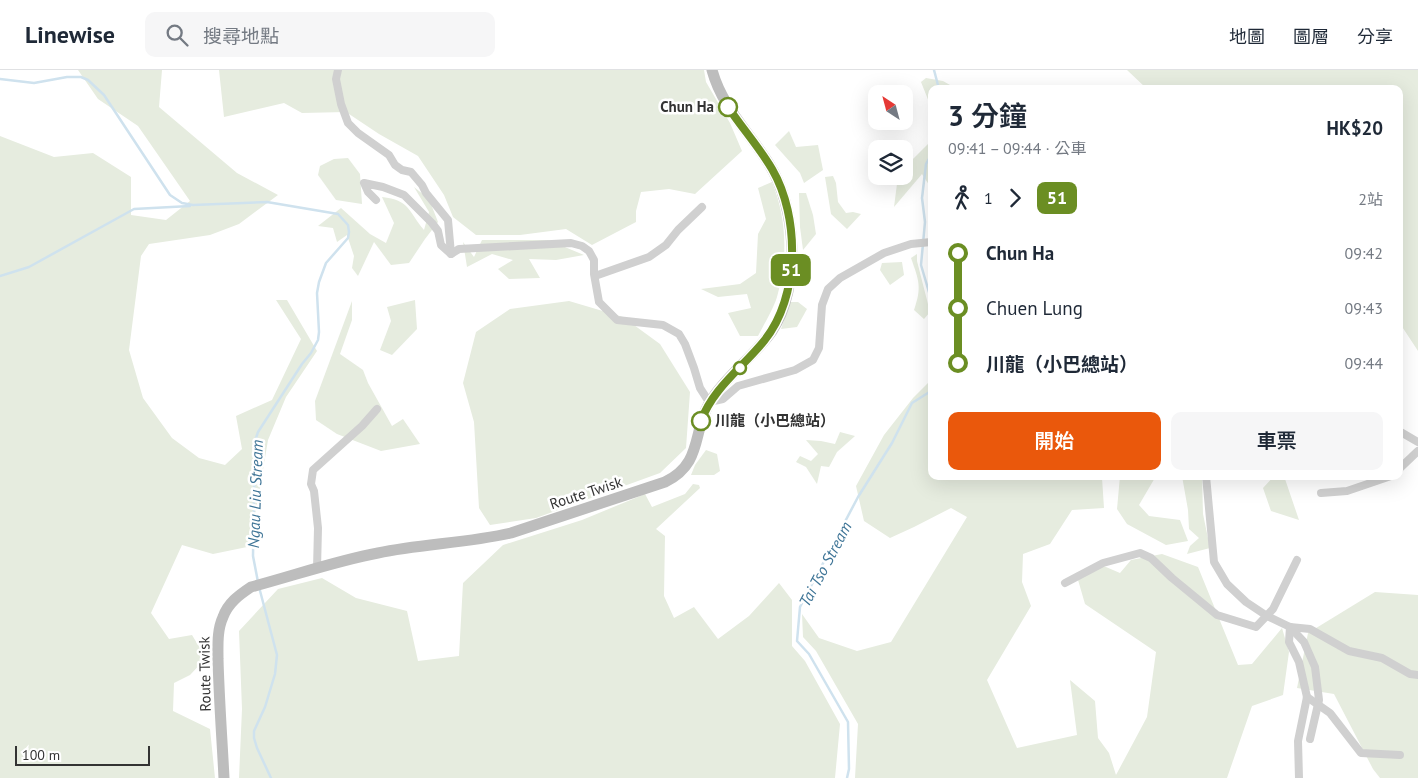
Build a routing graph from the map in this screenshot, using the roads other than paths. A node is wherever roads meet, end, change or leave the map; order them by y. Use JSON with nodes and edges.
{"nodes":[{"id":1,"x":338,"y":70,"type":"edge"},
{"id":2,"x":712,"y":70,"type":"edge"},
{"id":3,"x":376,"y":200,"type":"dead end"},
{"id":4,"x":702,"y":207,"type":"dead end"},
{"id":5,"x":928,"y":242,"type":"edge"},
{"id":6,"x":451,"y":254,"type":"junction"},
{"id":7,"x":595,"y":276,"type":"junction"},
{"id":8,"x":710,"y":402,"type":"junction"},
{"id":9,"x":377,"y":408,"type":"dead end"},
{"id":10,"x":1403,"y":433,"type":"edge"},
{"id":11,"x":1418,"y":442,"type":"edge"},
{"id":12,"x":1418,"y":451,"type":"edge"},
{"id":13,"x":1403,"y":465,"type":"edge"},
{"id":14,"x":1206,"y":480,"type":"edge"},
{"id":15,"x":1380,"y":480,"type":"edge"},
{"id":16,"x":1321,"y":493,"type":"dead end"},
{"id":17,"x":1297,"y":560,"type":"dead end"},
{"id":18,"x":317,"y":569,"type":"junction"},
{"id":19,"x":1065,"y":583,"type":"dead end"},
{"id":20,"x":1268,"y":616,"type":"junction"},
{"id":21,"x":1290,"y":626,"type":"junction"},
{"id":22,"x":1418,"y":675,"type":"edge"},
{"id":23,"x":1307,"y":697,"type":"junction"},
{"id":24,"x":1318,"y":705,"type":"junction"},
{"id":25,"x":1310,"y":739,"type":"dead end"},
{"id":26,"x":1400,"y":755,"type":"dead end"},
{"id":27,"x":224,"y":778,"type":"edge"},
{"id":28,"x":1299,"y":778,"type":"edge"}],
"edges":[{"from":1,"to":6,"type":"street"},
{"from":2,"to":8,"type":"main road","name":"Route Twisk"},
{"from":3,"to":6,"type":"street"},
{"from":4,"to":7,"type":"street"},
{"from":5,"to":8,"type":"street"},
{"from":6,"to":7,"type":"street"},
{"from":7,"to":8,"type":"street"},
{"from":8,"to":18,"type":"main road","name":"Route Twisk"},
{"from":9,"to":18,"type":"street"},
{"from":10,"to":11,"type":"street"},
{"from":12,"to":13,"type":"street"},
{"from":14,"to":20,"type":"street"},
{"from":15,"to":16,"type":"street"},
{"from":17,"to":20,"type":"street"},
{"from":18,"to":27,"type":"main road","name":"Route Twisk"},
{"from":19,"to":20,"type":"street"},
{"from":20,"to":21,"type":"street"},
{"from":21,"to":22,"type":"street"},
{"from":21,"to":23,"type":"street"},
{"from":21,"to":24,"type":"street"},
{"from":23,"to":24,"type":"street"},
{"from":23,"to":28,"type":"street"},
{"from":24,"to":25,"type":"street"},
{"from":24,"to":26,"type":"street"}]}
